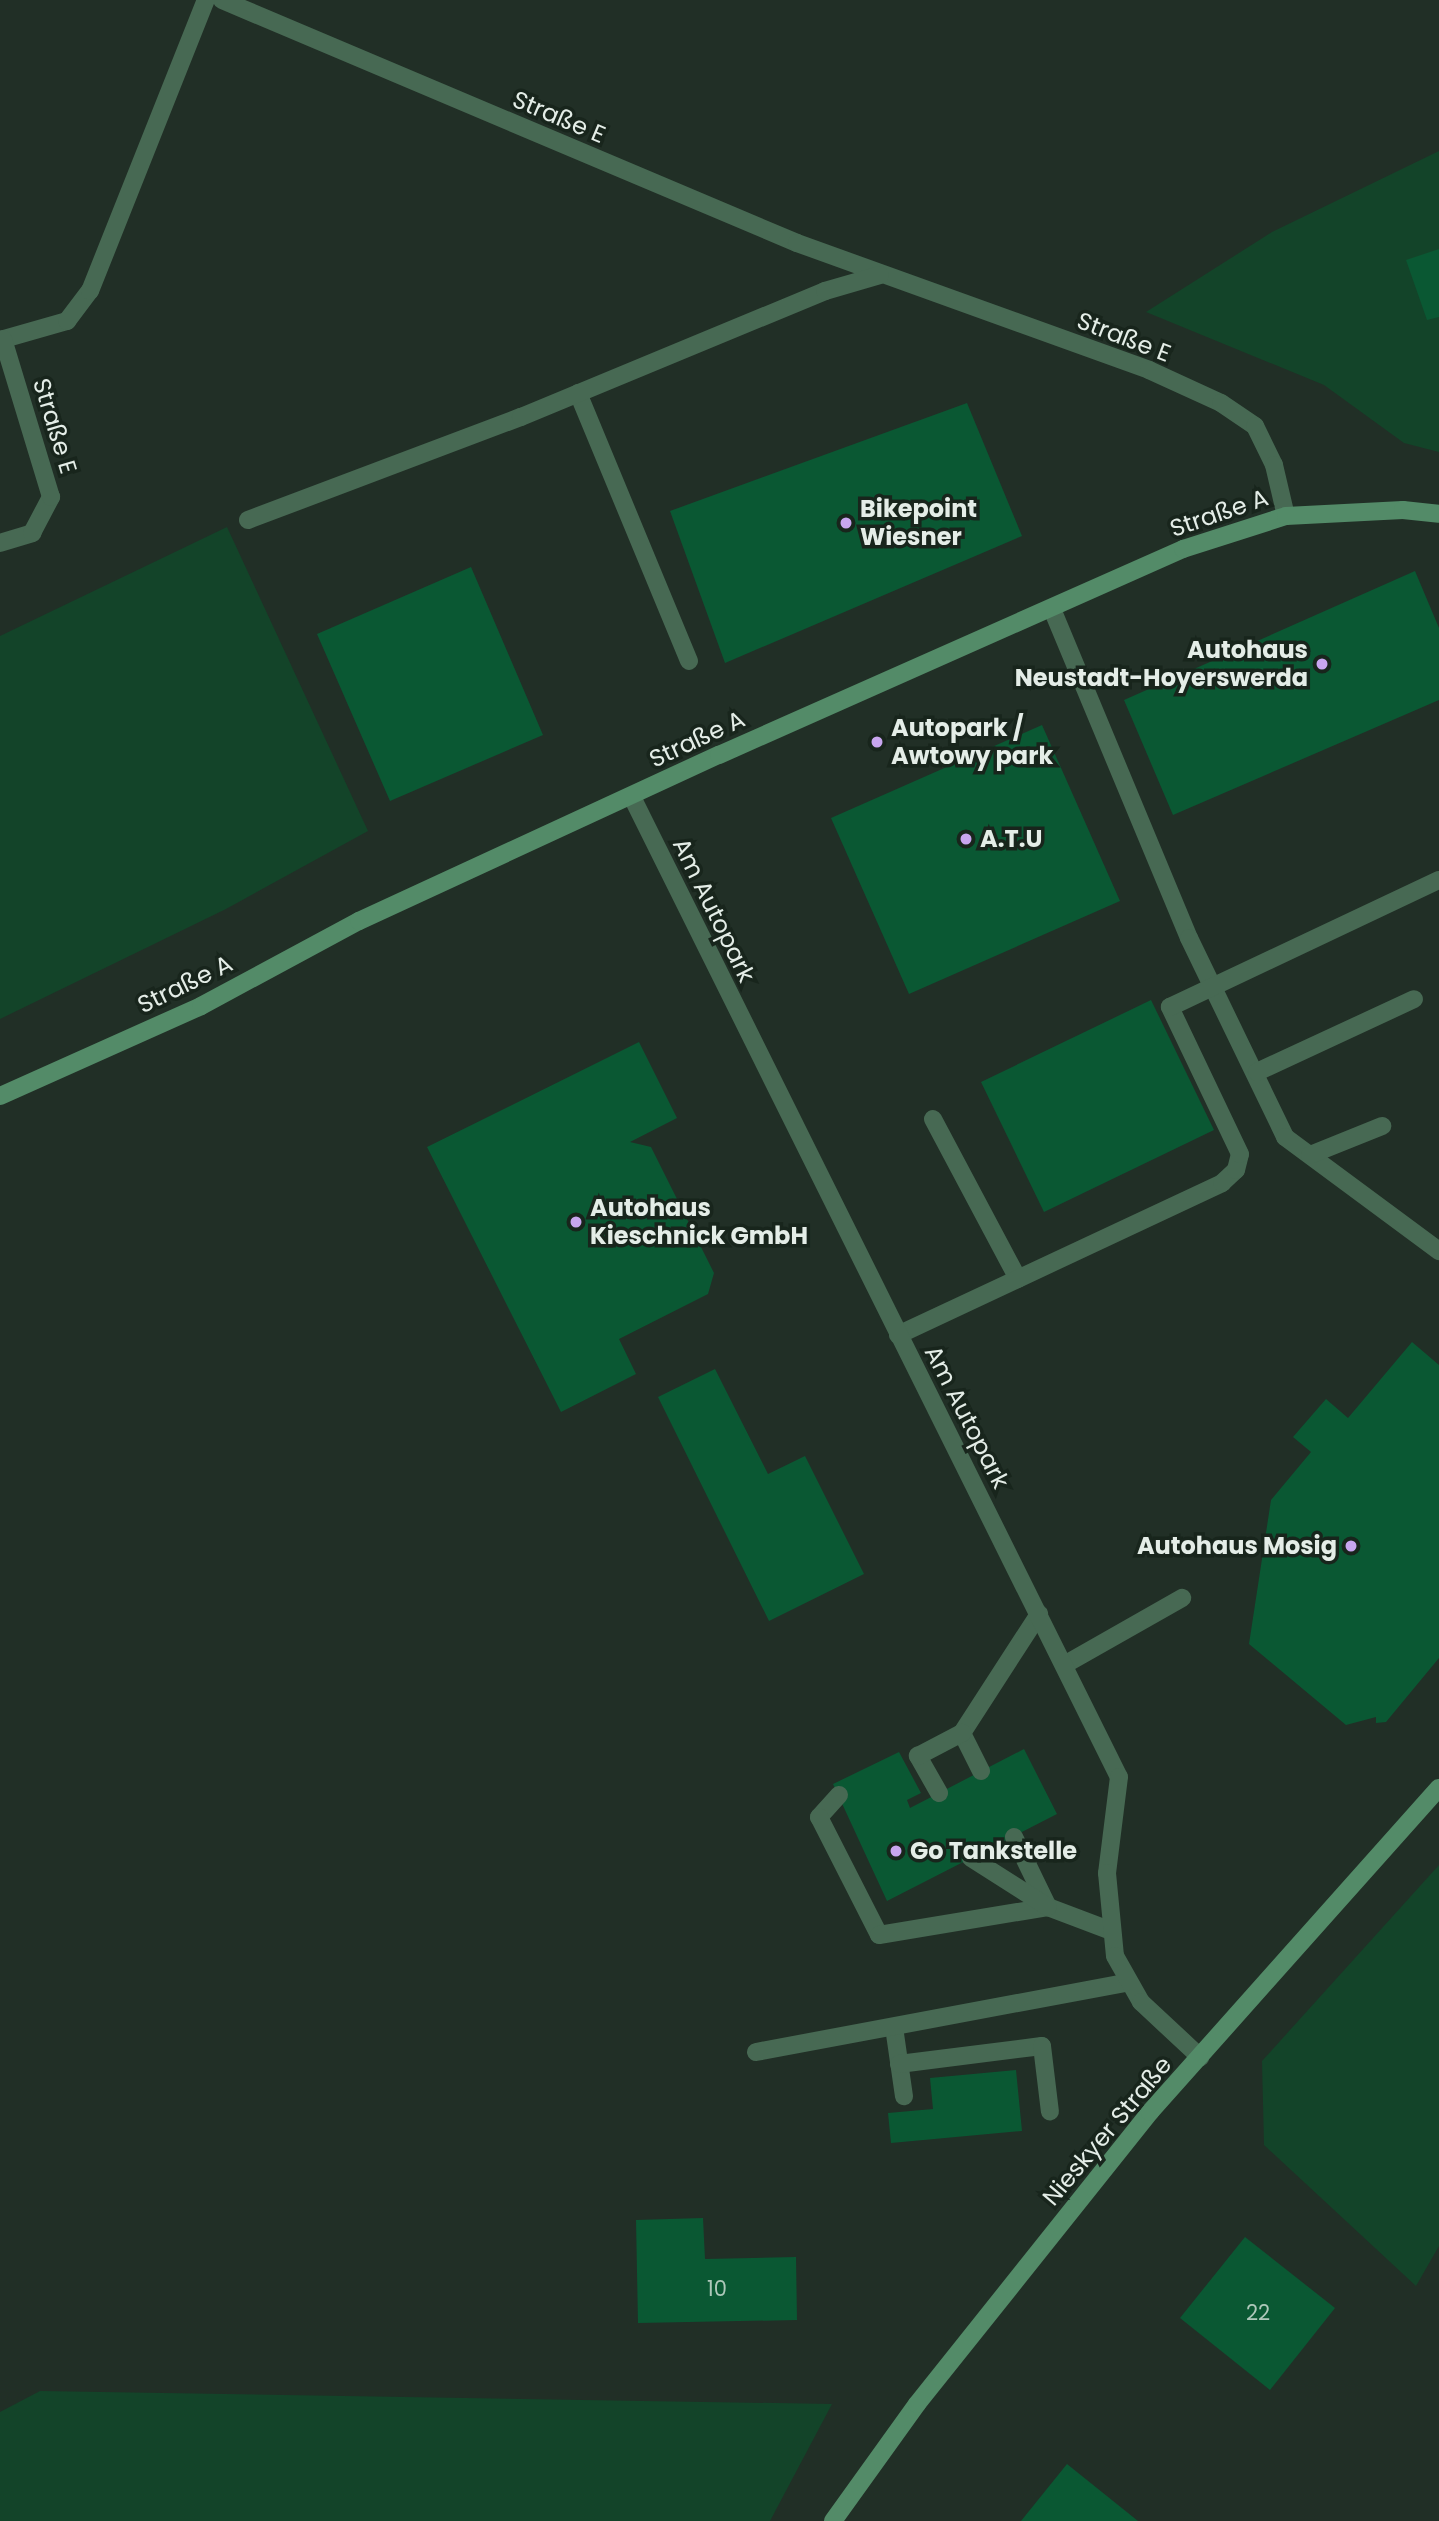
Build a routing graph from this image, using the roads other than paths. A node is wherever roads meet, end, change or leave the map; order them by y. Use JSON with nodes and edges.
{"nodes":[{"id":1,"x":205,"y":0,"type":"edge"},
{"id":2,"x":222,"y":0,"type":"edge"},
{"id":3,"x":880,"y":275,"type":"junction"},
{"id":4,"x":1,"y":340,"type":"edge"},
{"id":5,"x":578,"y":393,"type":"junction"},
{"id":6,"x":1439,"y":514,"type":"edge"},
{"id":7,"x":1286,"y":516,"type":"junction"},
{"id":8,"x":248,"y":520,"type":"dead end"},
{"id":9,"x":0,"y":543,"type":"edge"},
{"id":10,"x":1052,"y":609,"type":"junction"},
{"id":11,"x":689,"y":661,"type":"dead end"},
{"id":12,"x":632,"y":797,"type":"junction"},
{"id":13,"x":1439,"y":880,"type":"edge"},
{"id":14,"x":1214,"y":986,"type":"junction"},
{"id":15,"x":1413,"y":999,"type":"dead end"},
{"id":16,"x":1257,"y":1072,"type":"junction"},
{"id":17,"x":0,"y":1096,"type":"edge"},
{"id":18,"x":933,"y":1119,"type":"dead end"},
{"id":19,"x":1382,"y":1126,"type":"dead end"},
{"id":20,"x":1310,"y":1156,"type":"junction"},
{"id":21,"x":1439,"y":1251,"type":"edge"},
{"id":22,"x":1018,"y":1279,"type":"junction"},
{"id":23,"x":898,"y":1335,"type":"junction"},
{"id":24,"x":1182,"y":1598,"type":"dead end"},
{"id":25,"x":1039,"y":1614,"type":"junction"},
{"id":26,"x":1064,"y":1665,"type":"junction"},
{"id":27,"x":962,"y":1733,"type":"junction"},
{"id":28,"x":981,"y":1772,"type":"dead end"},
{"id":29,"x":1439,"y":1788,"type":"edge"},
{"id":30,"x":939,"y":1793,"type":"dead end"},
{"id":31,"x":839,"y":1795,"type":"dead end"},
{"id":32,"x":1014,"y":1838,"type":"dead end"},
{"id":33,"x":971,"y":1858,"type":"dead end"},
{"id":34,"x":1048,"y":1908,"type":"junction"},
{"id":35,"x":1109,"y":1930,"type":"junction"},
{"id":36,"x":1126,"y":1983,"type":"junction"},
{"id":37,"x":894,"y":2027,"type":"junction"},
{"id":38,"x":756,"y":2052,"type":"dead end"},
{"id":39,"x":1200,"y":2057,"type":"junction"},
{"id":40,"x":899,"y":2064,"type":"junction"},
{"id":41,"x":904,"y":2096,"type":"dead end"},
{"id":42,"x":1050,"y":2112,"type":"dead end"},
{"id":43,"x":833,"y":2521,"type":"edge"}],
"edges":[{"from":1,"to":4,"type":"street","name":"Straße E"},
{"from":2,"to":3,"type":"street","name":"Straße E"},
{"from":3,"to":5,"type":"street"},
{"from":3,"to":7,"type":"street","name":"Straße E"},
{"from":4,"to":9,"type":"street","name":"Straße E"},
{"from":5,"to":8,"type":"street"},
{"from":5,"to":11,"type":"street"},
{"from":6,"to":7,"type":"street","name":"Straße A"},
{"from":7,"to":10,"type":"street","name":"Straße A"},
{"from":10,"to":12,"type":"street","name":"Straße A"},
{"from":10,"to":14,"type":"street"},
{"from":12,"to":17,"type":"street","name":"Straße A"},
{"from":12,"to":23,"type":"street","name":"Am Autopark"},
{"from":13,"to":14,"type":"street"},
{"from":14,"to":16,"type":"street"},
{"from":14,"to":22,"type":"street"},
{"from":15,"to":16,"type":"street"},
{"from":16,"to":20,"type":"street"},
{"from":18,"to":22,"type":"street"},
{"from":19,"to":20,"type":"street"},
{"from":20,"to":21,"type":"street"},
{"from":22,"to":23,"type":"street"},
{"from":23,"to":25,"type":"street","name":"Am Autopark"},
{"from":24,"to":26,"type":"street"},
{"from":25,"to":26,"type":"street","name":"Am Autopark"},
{"from":25,"to":27,"type":"street"},
{"from":26,"to":35,"type":"street","name":"Am Autopark"},
{"from":27,"to":28,"type":"street"},
{"from":27,"to":30,"type":"street"},
{"from":29,"to":39,"type":"street","name":"Nieskyer Straße"},
{"from":31,"to":34,"type":"street"},
{"from":32,"to":34,"type":"street"},
{"from":33,"to":34,"type":"street"},
{"from":34,"to":35,"type":"street"},
{"from":35,"to":36,"type":"street","name":"Am Autopark"},
{"from":36,"to":37,"type":"street"},
{"from":36,"to":39,"type":"street","name":"Am Autopark"},
{"from":37,"to":38,"type":"street"},
{"from":37,"to":40,"type":"street"},
{"from":39,"to":43,"type":"street","name":"Nieskyer Straße"},
{"from":40,"to":41,"type":"street"},
{"from":40,"to":42,"type":"street"}]}
